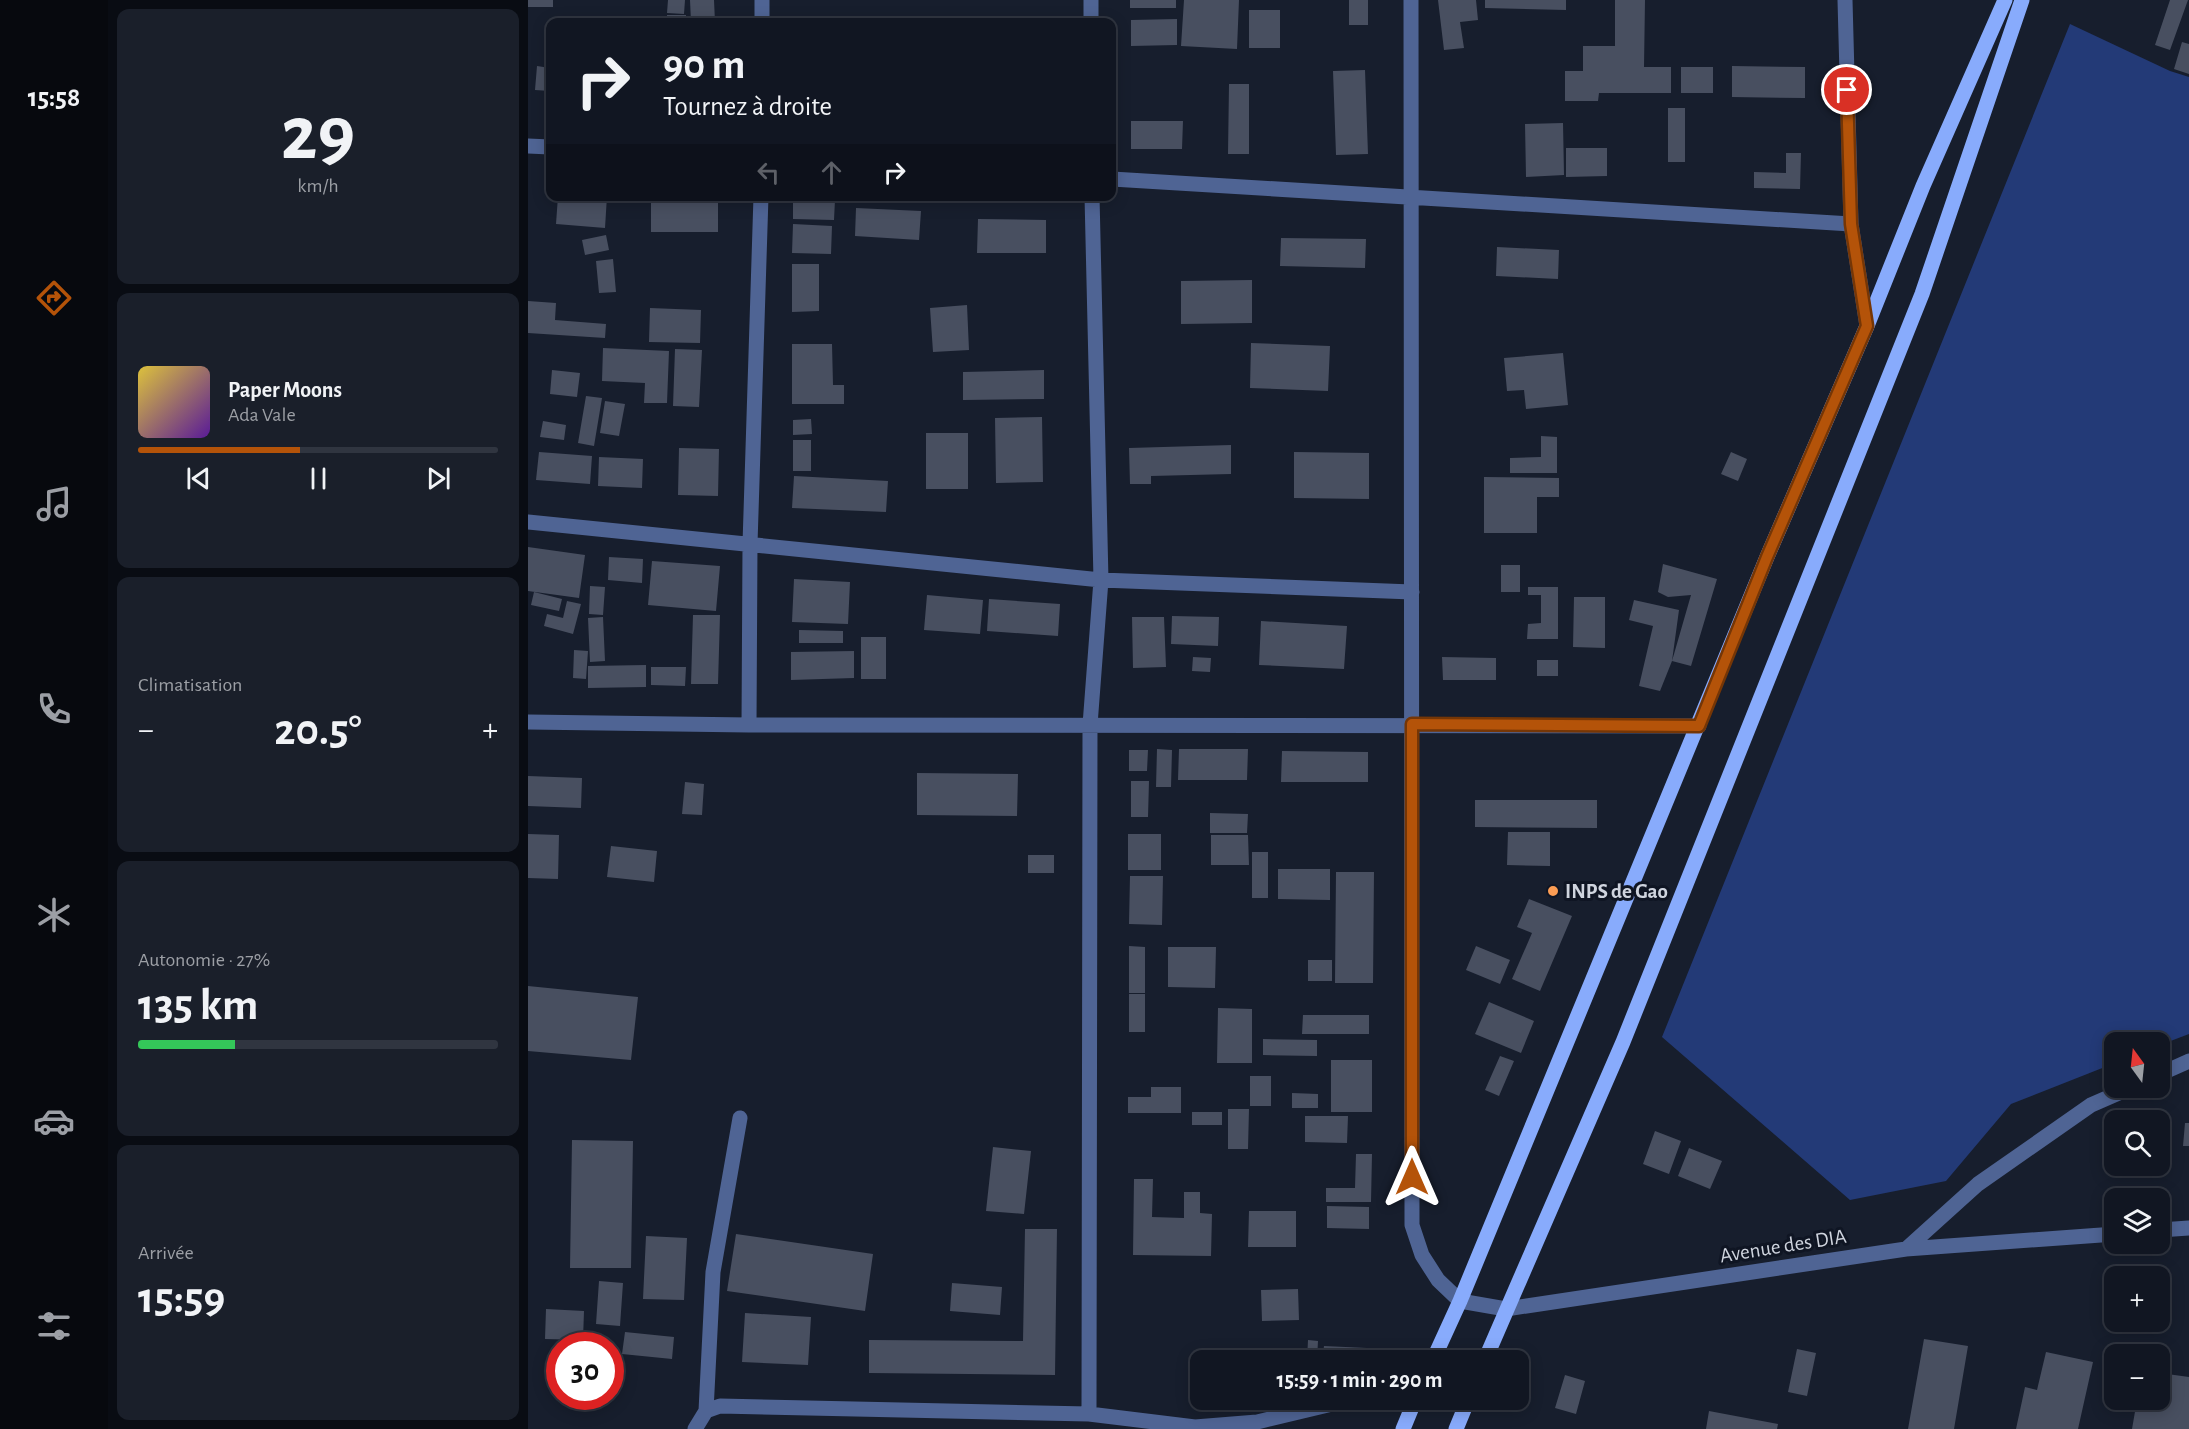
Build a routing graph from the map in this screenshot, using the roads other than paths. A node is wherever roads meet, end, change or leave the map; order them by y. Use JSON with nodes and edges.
{"nodes":[{"id":1,"x":762,"y":0,"type":"edge"},
{"id":2,"x":1091,"y":0,"type":"edge"},
{"id":3,"x":1411,"y":0,"type":"edge"},
{"id":4,"x":1845,"y":0,"type":"edge"},
{"id":5,"x":2005,"y":0,"type":"edge"},
{"id":6,"x":2022,"y":0,"type":"edge"},
{"id":7,"x":762,"y":18,"type":"edge"},
{"id":8,"x":1091,"y":18,"type":"edge"},
{"id":9,"x":528,"y":146,"type":"edge"},
{"id":10,"x":546,"y":147,"type":"edge"},
{"id":11,"x":1116,"y":179,"type":"edge"},
{"id":12,"x":1412,"y":196,"type":"junction"},
{"id":13,"x":761,"y":201,"type":"edge"},
{"id":14,"x":1092,"y":201,"type":"edge"},
{"id":15,"x":1851,"y":224,"type":"junction"},
{"id":16,"x":1867,"y":326,"type":"junction"},
{"id":17,"x":528,"y":522,"type":"edge"},
{"id":18,"x":750,"y":544,"type":"junction"},
{"id":19,"x":1101,"y":580,"type":"junction"},
{"id":20,"x":1412,"y":592,"type":"junction"},
{"id":21,"x":528,"y":722,"type":"edge"},
{"id":22,"x":1412,"y":724,"type":"junction"},
{"id":23,"x":749,"y":725,"type":"junction"},
{"id":24,"x":1090,"y":725,"type":"junction"},
{"id":25,"x":1699,"y":726,"type":"junction"},
{"id":26,"x":2189,"y":1061,"type":"edge"},
{"id":27,"x":2170,"y":1070,"type":"edge"},
{"id":28,"x":2107,"y":1098,"type":"edge"},
{"id":29,"x":740,"y":1118,"type":"dead end"},
{"id":30,"x":2189,"y":1228,"type":"edge"},
{"id":31,"x":2170,"y":1229,"type":"edge"},
{"id":32,"x":2104,"y":1235,"type":"edge"},
{"id":33,"x":1906,"y":1249,"type":"junction"},
{"id":34,"x":1460,"y":1301,"type":"junction"},
{"id":35,"x":1506,"y":1309,"type":"junction"},
{"id":36,"x":1438,"y":1350,"type":"edge"},
{"id":37,"x":1489,"y":1350,"type":"edge"},
{"id":38,"x":1307,"y":1410,"type":"edge"},
{"id":39,"x":1411,"y":1410,"type":"edge"},
{"id":40,"x":1464,"y":1410,"type":"edge"},
{"id":41,"x":706,"y":1411,"type":"junction"},
{"id":42,"x":1089,"y":1414,"type":"junction"},
{"id":43,"x":695,"y":1429,"type":"edge"},
{"id":44,"x":1403,"y":1429,"type":"edge"},
{"id":45,"x":1455,"y":1429,"type":"edge"}],
"edges":[{"from":1,"to":7,"type":"street"},
{"from":2,"to":8,"type":"street"},
{"from":3,"to":12,"type":"street"},
{"from":4,"to":15,"type":"street"},
{"from":5,"to":16,"type":"main road"},
{"from":6,"to":35,"type":"main road"},
{"from":9,"to":10,"type":"street"},
{"from":11,"to":12,"type":"street"},
{"from":12,"to":15,"type":"street"},
{"from":12,"to":20,"type":"street"},
{"from":13,"to":18,"type":"street"},
{"from":14,"to":19,"type":"street"},
{"from":15,"to":16,"type":"street"},
{"from":16,"to":25,"type":"main road"},
{"from":17,"to":18,"type":"street"},
{"from":18,"to":19,"type":"street"},
{"from":18,"to":23,"type":"street"},
{"from":19,"to":20,"type":"street"},
{"from":19,"to":24,"type":"street"},
{"from":20,"to":22,"type":"street"},
{"from":21,"to":23,"type":"street"},
{"from":22,"to":24,"type":"street"},
{"from":22,"to":25,"type":"street"},
{"from":22,"to":34,"type":"street"},
{"from":23,"to":24,"type":"street"},
{"from":24,"to":42,"type":"street"},
{"from":25,"to":34,"type":"main road"},
{"from":26,"to":27,"type":"street"},
{"from":28,"to":33,"type":"street"},
{"from":29,"to":41,"type":"street"},
{"from":30,"to":31,"type":"street"},
{"from":32,"to":33,"type":"street","name":"Avenue des DIA"},
{"from":33,"to":35,"type":"street","name":"Avenue des DIA"},
{"from":34,"to":35,"type":"street","name":"Avenue des DIA"},
{"from":34,"to":36,"type":"main road"},
{"from":35,"to":37,"type":"main road"},
{"from":38,"to":42,"type":"street"},
{"from":39,"to":44,"type":"main road"},
{"from":40,"to":45,"type":"main road"},
{"from":41,"to":42,"type":"street"},
{"from":41,"to":43,"type":"street"}]}
